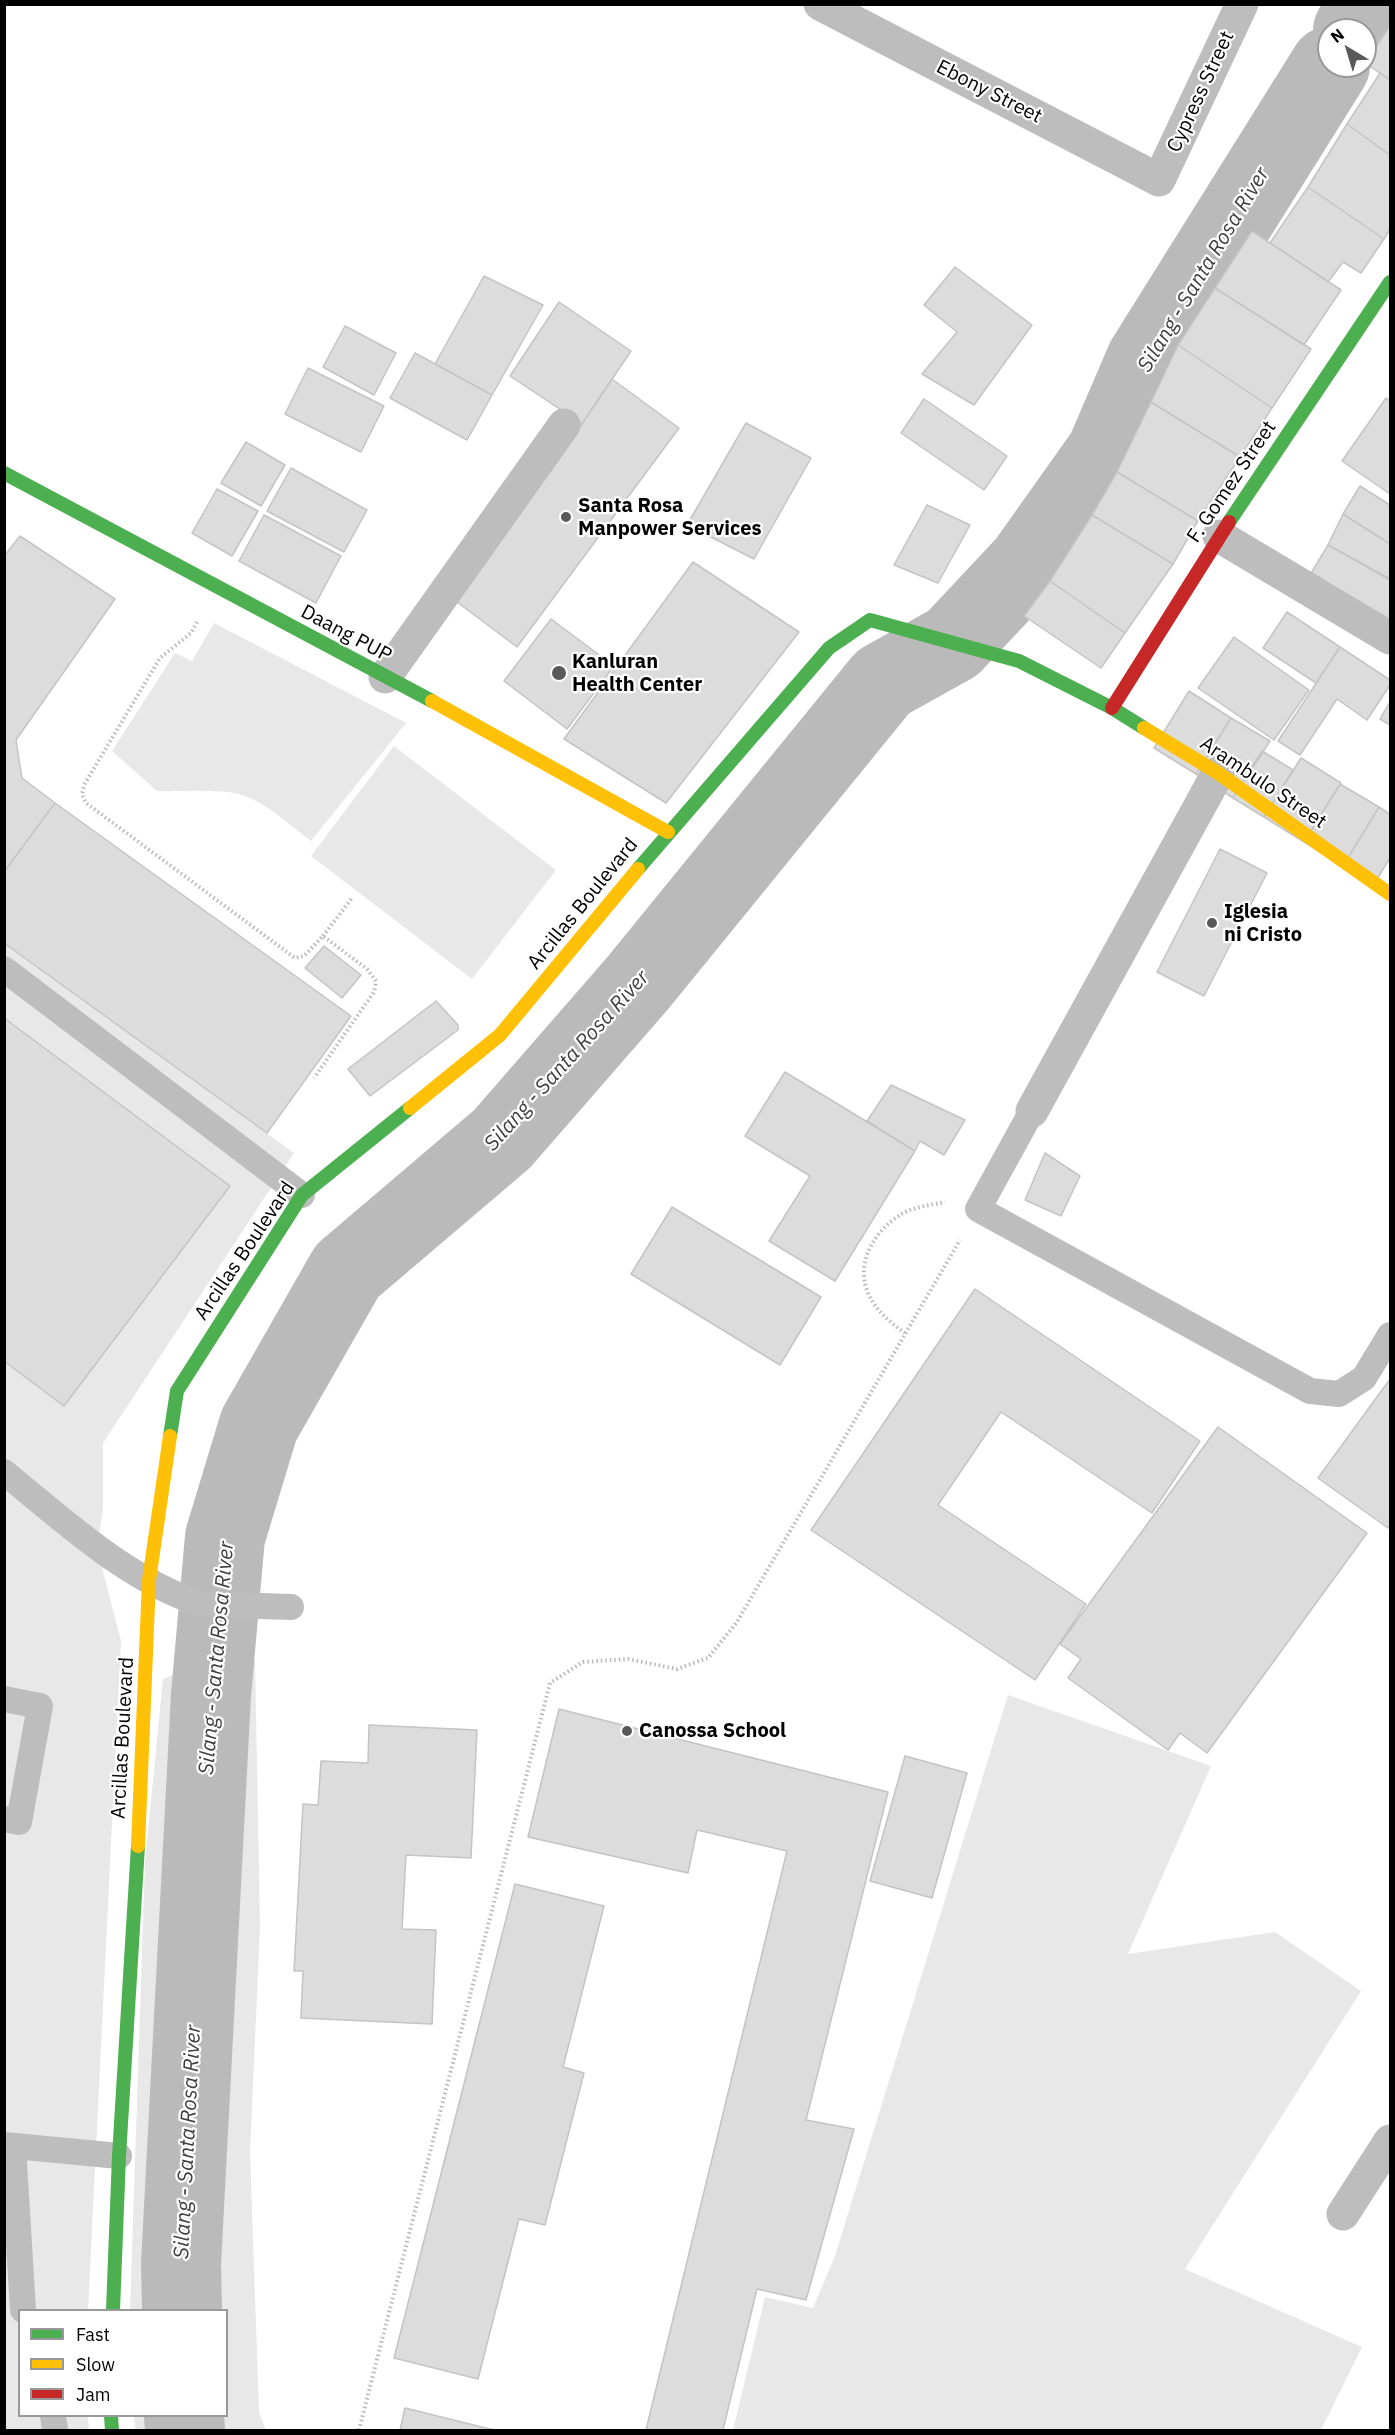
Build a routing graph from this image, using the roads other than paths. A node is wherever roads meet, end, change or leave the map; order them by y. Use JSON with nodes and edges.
{"nodes":[{"id":1,"x":820,"y":4,"type":"edge"},
{"id":2,"x":1240,"y":5,"type":"edge"},
{"id":3,"x":1159,"y":180,"type":"joint"},
{"id":4,"x":1390,"y":282,"type":"edge"},
{"id":5,"x":564,"y":425,"type":"dead end"},
{"id":6,"x":4,"y":473,"type":"edge"},
{"id":7,"x":1218,"y":536,"type":"junction"},
{"id":8,"x":1390,"y":638,"type":"edge"},
{"id":9,"x":386,"y":677,"type":"junction"},
{"id":10,"x":1112,"y":708,"type":"junction"},
{"id":11,"x":1218,"y":773,"type":"junction"},
{"id":12,"x":668,"y":832,"type":"junction"},
{"id":13,"x":1390,"y":894,"type":"edge"},
{"id":14,"x":4,"y":969,"type":"edge"},
{"id":15,"x":1032,"y":1111,"type":"joint"},
{"id":16,"x":302,"y":1195,"type":"junction"},
{"id":17,"x":1390,"y":1335,"type":"edge"},
{"id":18,"x":4,"y":1472,"type":"edge"},
{"id":19,"x":149,"y":1580,"type":"junction"},
{"id":20,"x":291,"y":1607,"type":"dead end"},
{"id":21,"x":4,"y":1699,"type":"edge"},
{"id":22,"x":4,"y":1819,"type":"edge"},
{"id":23,"x":1390,"y":2142,"type":"edge"},
{"id":24,"x":9,"y":2146,"type":"edge"},
{"id":25,"x":119,"y":2156,"type":"junction"},
{"id":26,"x":1343,"y":2214,"type":"dead end"},
{"id":27,"x":23,"y":2309,"type":"edge"},
{"id":28,"x":113,"y":2309,"type":"edge"}],
"edges":[{"from":1,"to":3,"type":"street","name":"Ebony Street"},
{"from":2,"to":3,"type":"street","name":"Cypress Street"},
{"from":4,"to":7,"type":"main road","name":"F. Gomez Street"},
{"from":5,"to":9,"type":"street"},
{"from":6,"to":9,"type":"main road","name":"Daang PUP"},
{"from":7,"to":8,"type":"street"},
{"from":7,"to":10,"type":"main road","name":"F. Gomez Street"},
{"from":9,"to":12,"type":"main road","name":"Daang PUP"},
{"from":10,"to":11,"type":"main road","name":"Arambulo Street"},
{"from":10,"to":12,"type":"main road","name":"Arcillas Boulevard"},
{"from":11,"to":13,"type":"main road","name":"Arambulo Street"},
{"from":11,"to":15,"type":"street"},
{"from":12,"to":16,"type":"main road","name":"Arcillas Boulevard"},
{"from":14,"to":16,"type":"lane"},
{"from":15,"to":17,"type":"lane"},
{"from":16,"to":19,"type":"main road","name":"Arcillas Boulevard"},
{"from":18,"to":19,"type":"lane"},
{"from":19,"to":20,"type":"lane"},
{"from":19,"to":25,"type":"main road","name":"Arcillas Boulevard"},
{"from":21,"to":22,"type":"lane"},
{"from":23,"to":26,"type":"street"},
{"from":24,"to":25,"type":"lane"},
{"from":24,"to":27,"type":"lane"},
{"from":25,"to":28,"type":"main road","name":"Arcillas Boulevard"}]}
